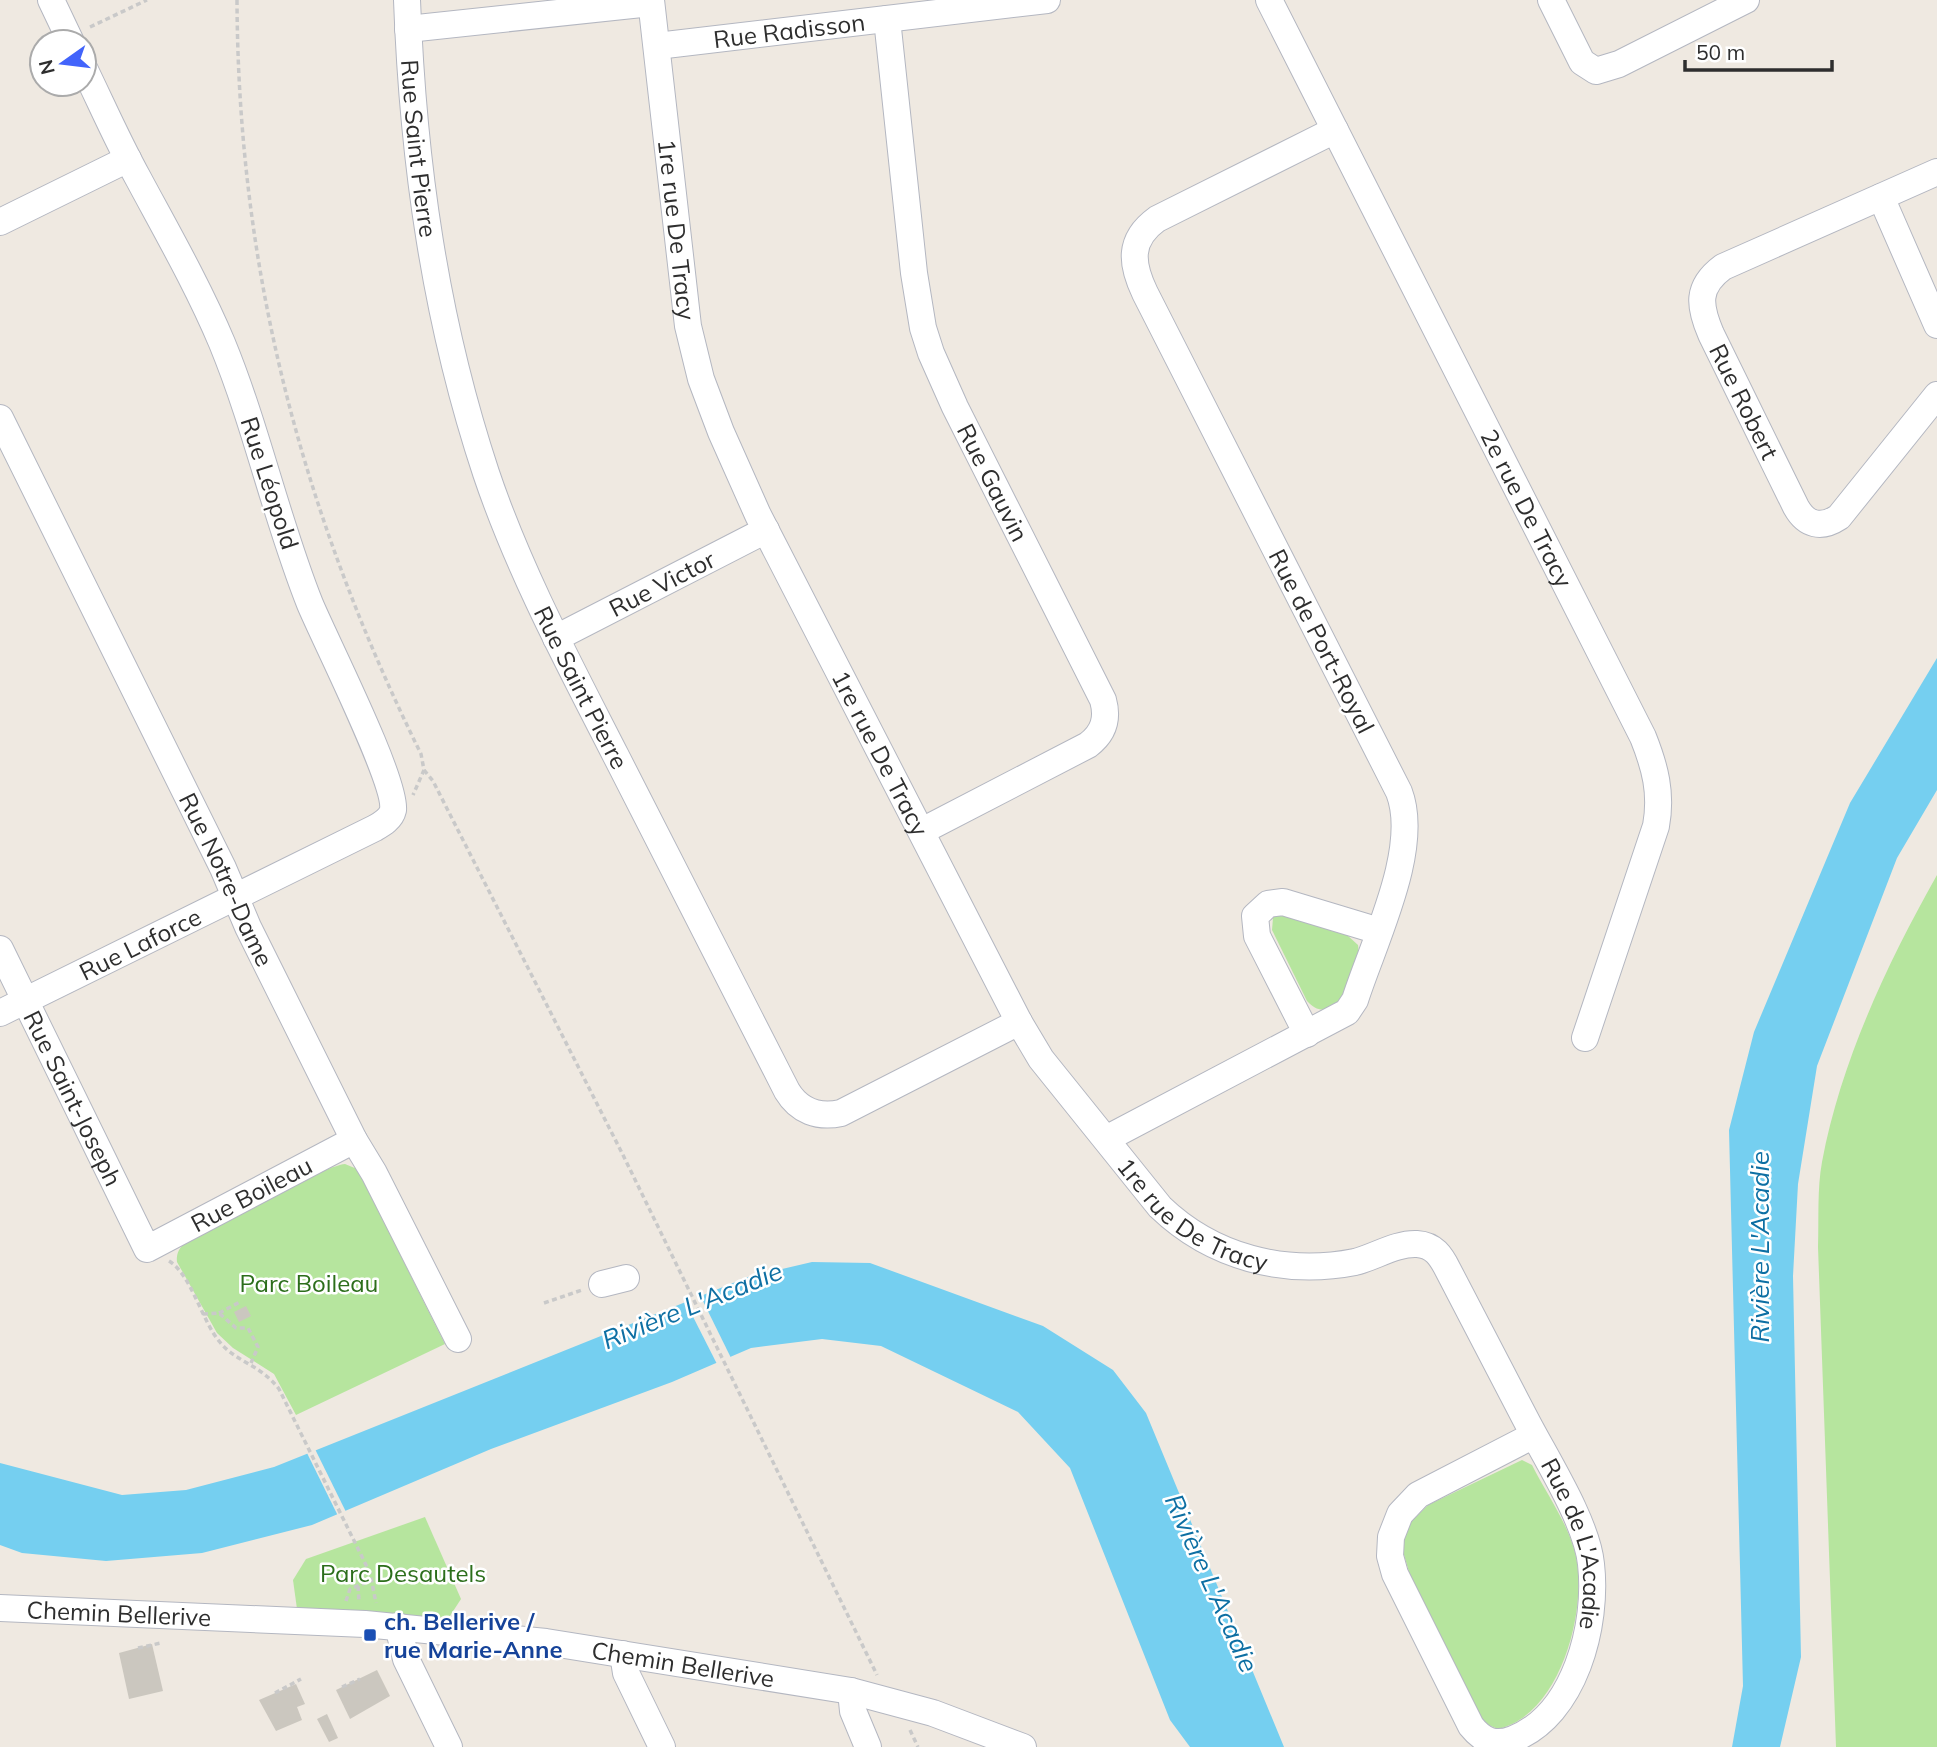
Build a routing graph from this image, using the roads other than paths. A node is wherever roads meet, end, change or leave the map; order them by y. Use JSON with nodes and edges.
{"nodes":[{"id":1,"x":51,"y":0,"type":"edge"},
{"id":2,"x":407,"y":0,"type":"edge"},
{"id":3,"x":1047,"y":0,"type":"edge"},
{"id":4,"x":1269,"y":0,"type":"edge"},
{"id":5,"x":1551,"y":0,"type":"edge"},
{"id":6,"x":1746,"y":0,"type":"edge"},
{"id":7,"x":651,"y":2,"type":"edge"},
{"id":8,"x":887,"y":19,"type":"junction"},
{"id":9,"x":74,"y":28,"type":"edge"},
{"id":10,"x":408,"y":29,"type":"junction"},
{"id":11,"x":657,"y":46,"type":"junction"},
{"id":12,"x":98,"y":97,"type":"edge"},
{"id":13,"x":1335,"y":130,"type":"junction"},
{"id":14,"x":128,"y":159,"type":"junction"},
{"id":15,"x":1937,"y":172,"type":"edge"},
{"id":16,"x":1881,"y":197,"type":"junction"},
{"id":17,"x":0,"y":222,"type":"edge"},
{"id":18,"x":1937,"y":325,"type":"edge"},
{"id":19,"x":1937,"y":395,"type":"edge"},
{"id":20,"x":0,"y":418,"type":"edge"},
{"id":21,"x":766,"y":530,"type":"junction"},
{"id":22,"x":556,"y":638,"type":"junction"},
{"id":23,"x":400,"y":808,"type":"joint"},
{"id":24,"x":922,"y":831,"type":"junction"},
{"id":25,"x":236,"y":896,"type":"junction"},
{"id":26,"x":1379,"y":931,"type":"junction"},
{"id":27,"x":0,"y":949,"type":"edge"},
{"id":28,"x":25,"y":1000,"type":"junction"},
{"id":29,"x":0,"y":1013,"type":"edge"},
{"id":30,"x":1020,"y":1022,"type":"junction"},
{"id":31,"x":1307,"y":1034,"type":"junction"},
{"id":32,"x":1585,"y":1038,"type":"dead end"},
{"id":33,"x":1106,"y":1139,"type":"junction"},
{"id":34,"x":354,"y":1140,"type":"junction"},
{"id":35,"x":1403,"y":1246,"type":"joint"},
{"id":36,"x":147,"y":1249,"type":"joint"},
{"id":37,"x":458,"y":1339,"type":"dead end"},
{"id":38,"x":1534,"y":1435,"type":"junction"},
{"id":39,"x":0,"y":1608,"type":"edge"},
{"id":40,"x":388,"y":1618,"type":"junction"},
{"id":41,"x":623,"y":1654,"type":"junction"},
{"id":42,"x":851,"y":1691,"type":"junction"},
{"id":43,"x":449,"y":1747,"type":"edge"},
{"id":44,"x":662,"y":1747,"type":"edge"},
{"id":45,"x":868,"y":1747,"type":"edge"},
{"id":46,"x":1023,"y":1747,"type":"edge"}],
"edges":[{"from":1,"to":9,"type":"street"},
{"from":2,"to":10,"type":"street","name":"Rue Saint Pierre"},
{"from":3,"to":8,"type":"street","name":"Rue Radisson"},
{"from":4,"to":13,"type":"street","name":"2e rue De Tracy"},
{"from":5,"to":6,"type":"street"},
{"from":7,"to":10,"type":"street"},
{"from":7,"to":11,"type":"street","name":"1re rue De Tracy"},
{"from":8,"to":11,"type":"street","name":"Rue Radisson"},
{"from":8,"to":24,"type":"street","name":"Rue Gauvin"},
{"from":10,"to":22,"type":"street","name":"Rue Saint Pierre"},
{"from":11,"to":21,"type":"street","name":"1re rue De Tracy"},
{"from":12,"to":14,"type":"street","name":"Rue Léopold"},
{"from":13,"to":26,"type":"street","name":"Rue de Port-Royal"},
{"from":13,"to":32,"type":"street","name":"2e rue De Tracy"},
{"from":14,"to":17,"type":"street"},
{"from":14,"to":23,"type":"street","name":"Rue Léopold"},
{"from":15,"to":16,"type":"street","name":"Rue Robert"},
{"from":16,"to":18,"type":"street"},
{"from":16,"to":19,"type":"street","name":"Rue Robert"},
{"from":20,"to":25,"type":"street","name":"Rue Notre-Dame"},
{"from":21,"to":22,"type":"street","name":"Rue Victor"},
{"from":21,"to":24,"type":"street","name":"1re rue De Tracy"},
{"from":22,"to":30,"type":"street","name":"Rue Saint Pierre"},
{"from":23,"to":25,"type":"street","name":"Rue Laforce"},
{"from":24,"to":30,"type":"street","name":"1re rue De Tracy"},
{"from":25,"to":28,"type":"street","name":"Rue Laforce"},
{"from":25,"to":34,"type":"street","name":"Rue Notre-Dame"},
{"from":26,"to":31,"type":"street","name":"Rue de Port-Royal"},
{"from":26,"to":31,"type":"street"},
{"from":27,"to":28,"type":"street","name":"Rue Saint-Joseph"},
{"from":28,"to":29,"type":"street","name":"Rue Laforce"},
{"from":28,"to":36,"type":"street","name":"Rue Saint-Joseph"},
{"from":30,"to":33,"type":"street","name":"1re rue De Tracy"},
{"from":31,"to":33,"type":"street","name":"Rue de Port-Royal"},
{"from":33,"to":35,"type":"street","name":"1re rue De Tracy"},
{"from":34,"to":36,"type":"street","name":"Rue Boileau"},
{"from":34,"to":37,"type":"street","name":"Rue Notre-Dame"},
{"from":35,"to":38,"type":"street","name":"Rue de L'Acadie"},
{"from":38,"to":38,"type":"street","name":"Rue de L'Acadie"},
{"from":39,"to":40,"type":"street","name":"Chemin Bellerive"},
{"from":40,"to":41,"type":"street","name":"Chemin Bellerive"},
{"from":40,"to":43,"type":"street"},
{"from":41,"to":42,"type":"street","name":"Chemin Bellerive"},
{"from":41,"to":44,"type":"street"},
{"from":42,"to":45,"type":"street"},
{"from":42,"to":46,"type":"street","name":"Chemin Bellerive"}]}
